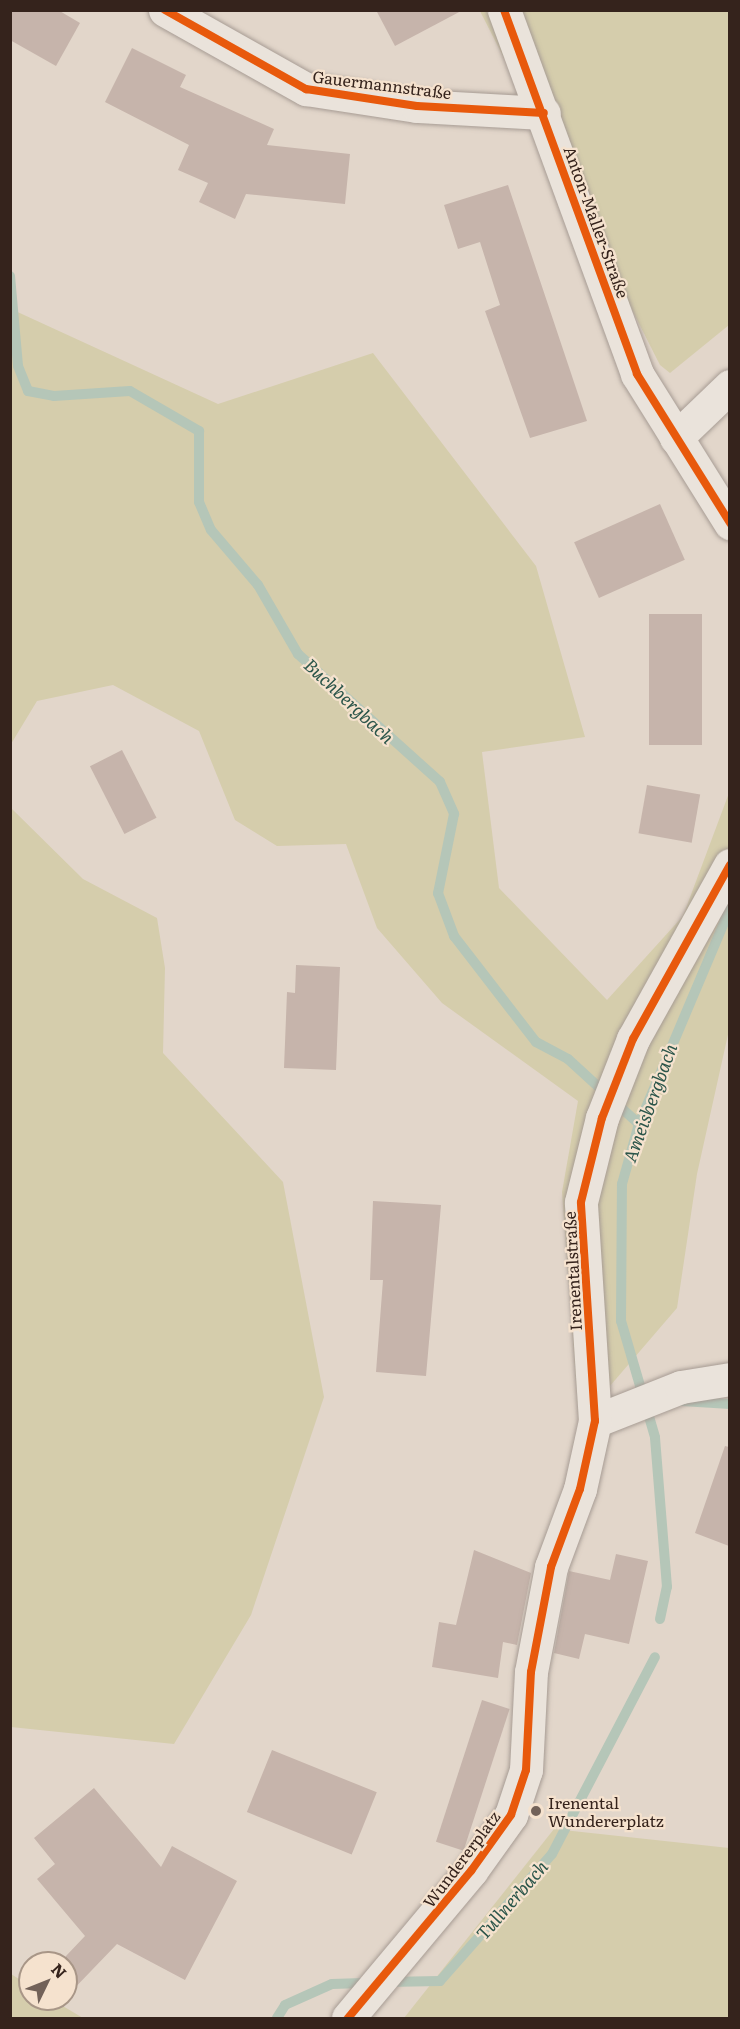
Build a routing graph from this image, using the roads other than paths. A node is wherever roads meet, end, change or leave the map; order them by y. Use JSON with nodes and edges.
{"nodes":[{"id":1,"x":165,"y":10,"type":"edge"},
{"id":2,"x":504,"y":10,"type":"edge"},
{"id":3,"x":544,"y":113,"type":"junction"},
{"id":4,"x":729,"y":386,"type":"edge"},
{"id":5,"x":676,"y":438,"type":"junction"},
{"id":6,"x":729,"y":523,"type":"edge"},
{"id":7,"x":729,"y":865,"type":"edge"},
{"id":8,"x":729,"y":1379,"type":"edge"},
{"id":9,"x":608,"y":1414,"type":"junction"},
{"id":10,"x":354,"y":2010,"type":"edge"}],
"edges":[{"from":1,"to":3,"type":"street","name":"Gauermannstraße"},
{"from":2,"to":3,"type":"street","name":"Anton-Maller-Straße"},
{"from":3,"to":5,"type":"street","name":"Anton-Maller-Straße"},
{"from":4,"to":5,"type":"street"},
{"from":5,"to":6,"type":"street"},
{"from":7,"to":9,"type":"street","name":"Irenentalstraße"},
{"from":8,"to":9,"type":"street"},
{"from":9,"to":10,"type":"street","name":"Wundererplatz"}]}
